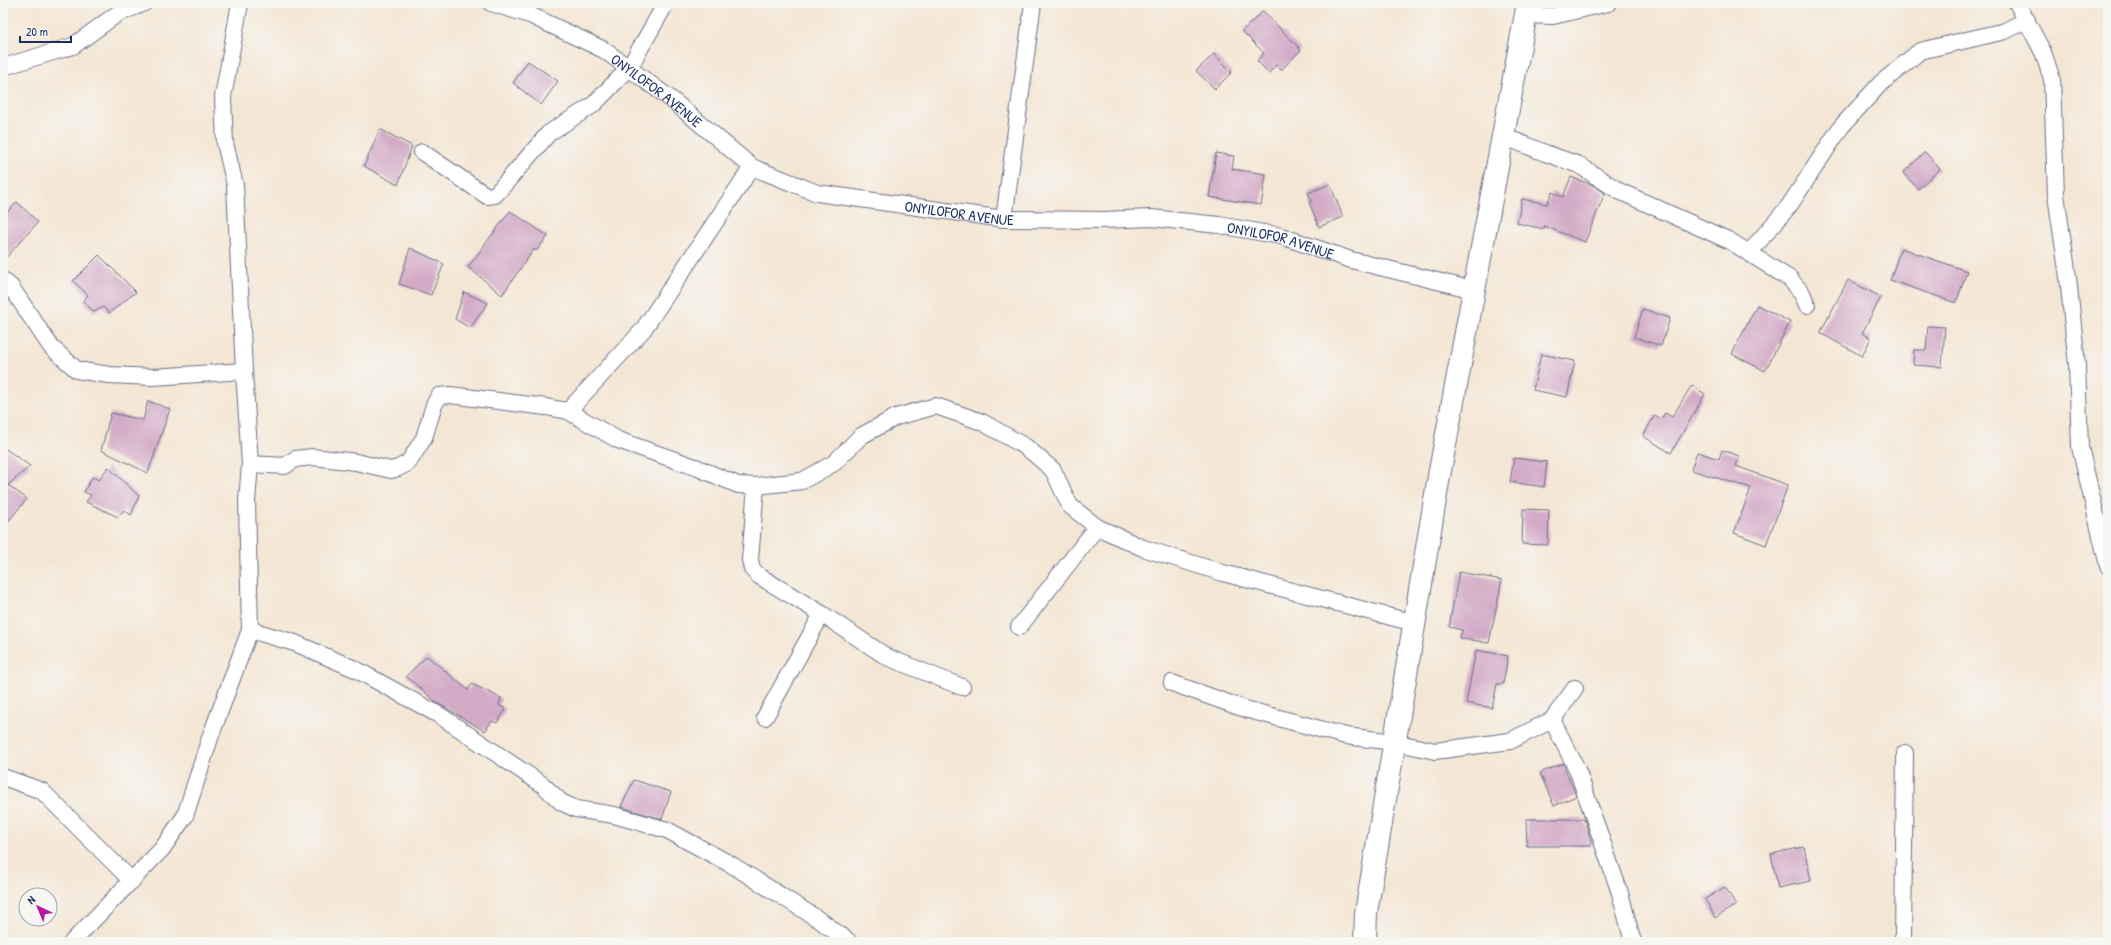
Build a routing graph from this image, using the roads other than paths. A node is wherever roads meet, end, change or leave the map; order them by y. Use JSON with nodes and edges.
{"nodes":[{"id":1,"x":144,"y":3,"type":"edge"},
{"id":2,"x":240,"y":3,"type":"edge"},
{"id":3,"x":491,"y":3,"type":"edge"},
{"id":4,"x":666,"y":3,"type":"edge"},
{"id":5,"x":1033,"y":3,"type":"edge"},
{"id":6,"x":1608,"y":3,"type":"edge"},
{"id":7,"x":2017,"y":3,"type":"edge"},
{"id":8,"x":1527,"y":9,"type":"edge"},
{"id":9,"x":2027,"y":20,"type":"junction"},
{"id":10,"x":3,"y":67,"type":"edge"},
{"id":11,"x":628,"y":68,"type":"junction"},
{"id":12,"x":1504,"y":136,"type":"junction"},
{"id":13,"x":422,"y":152,"type":"dead end"},
{"id":14,"x":752,"y":166,"type":"junction"},
{"id":15,"x":1004,"y":219,"type":"junction"},
{"id":16,"x":1750,"y":253,"type":"junction"},
{"id":17,"x":3,"y":280,"type":"edge"},
{"id":18,"x":1474,"y":290,"type":"junction"},
{"id":19,"x":1807,"y":305,"type":"dead end"},
{"id":20,"x":244,"y":371,"type":"junction"},
{"id":21,"x":568,"y":411,"type":"junction"},
{"id":22,"x":250,"y":464,"type":"junction"},
{"id":23,"x":756,"y":486,"type":"junction"},
{"id":24,"x":1097,"y":526,"type":"junction"},
{"id":25,"x":2108,"y":566,"type":"edge"},
{"id":26,"x":822,"y":614,"type":"junction"},
{"id":27,"x":1414,"y":623,"type":"junction"},
{"id":28,"x":1019,"y":627,"type":"dead end"},
{"id":29,"x":250,"y":630,"type":"junction"},
{"id":30,"x":1172,"y":683,"type":"dead end"},
{"id":31,"x":962,"y":687,"type":"dead end"},
{"id":32,"x":1575,"y":688,"type":"dead end"},
{"id":33,"x":765,"y":717,"type":"dead end"},
{"id":34,"x":1552,"y":720,"type":"junction"},
{"id":35,"x":1394,"y":742,"type":"junction"},
{"id":36,"x":1905,"y":753,"type":"dead end"},
{"id":37,"x":3,"y":777,"type":"edge"},
{"id":38,"x":132,"y":881,"type":"junction"},
{"id":39,"x":72,"y":942,"type":"edge"},
{"id":40,"x":849,"y":942,"type":"edge"},
{"id":41,"x":1365,"y":942,"type":"edge"},
{"id":42,"x":1634,"y":942,"type":"edge"},
{"id":43,"x":1903,"y":942,"type":"edge"}],
"edges":[{"from":1,"to":10,"type":"street"},
{"from":2,"to":20,"type":"street"},
{"from":3,"to":11,"type":"street","name":"ONYILOFOR AVENUE"},
{"from":4,"to":11,"type":"street"},
{"from":5,"to":15,"type":"street"},
{"from":6,"to":8,"type":"street"},
{"from":7,"to":9,"type":"street"},
{"from":8,"to":12,"type":"main road"},
{"from":9,"to":16,"type":"street"},
{"from":9,"to":25,"type":"street"},
{"from":11,"to":13,"type":"street"},
{"from":11,"to":14,"type":"street","name":"ONYILOFOR AVENUE"},
{"from":12,"to":16,"type":"street"},
{"from":12,"to":18,"type":"main road"},
{"from":14,"to":15,"type":"street","name":"ONYILOFOR AVENUE"},
{"from":14,"to":21,"type":"street"},
{"from":15,"to":18,"type":"street","name":"ONYILOFOR AVENUE"},
{"from":16,"to":19,"type":"street"},
{"from":17,"to":20,"type":"street"},
{"from":18,"to":27,"type":"main road"},
{"from":20,"to":22,"type":"street"},
{"from":21,"to":22,"type":"street"},
{"from":21,"to":23,"type":"street"},
{"from":22,"to":29,"type":"street"},
{"from":23,"to":24,"type":"street"},
{"from":23,"to":26,"type":"street"},
{"from":24,"to":27,"type":"street"},
{"from":24,"to":28,"type":"street"},
{"from":26,"to":31,"type":"street"},
{"from":26,"to":33,"type":"street"},
{"from":27,"to":35,"type":"main road"},
{"from":29,"to":38,"type":"street"},
{"from":29,"to":40,"type":"street"},
{"from":30,"to":35,"type":"street"},
{"from":32,"to":34,"type":"street"},
{"from":34,"to":35,"type":"street"},
{"from":34,"to":42,"type":"street"},
{"from":35,"to":41,"type":"main road"},
{"from":36,"to":43,"type":"street"},
{"from":37,"to":38,"type":"street"},
{"from":38,"to":39,"type":"street"}]}
